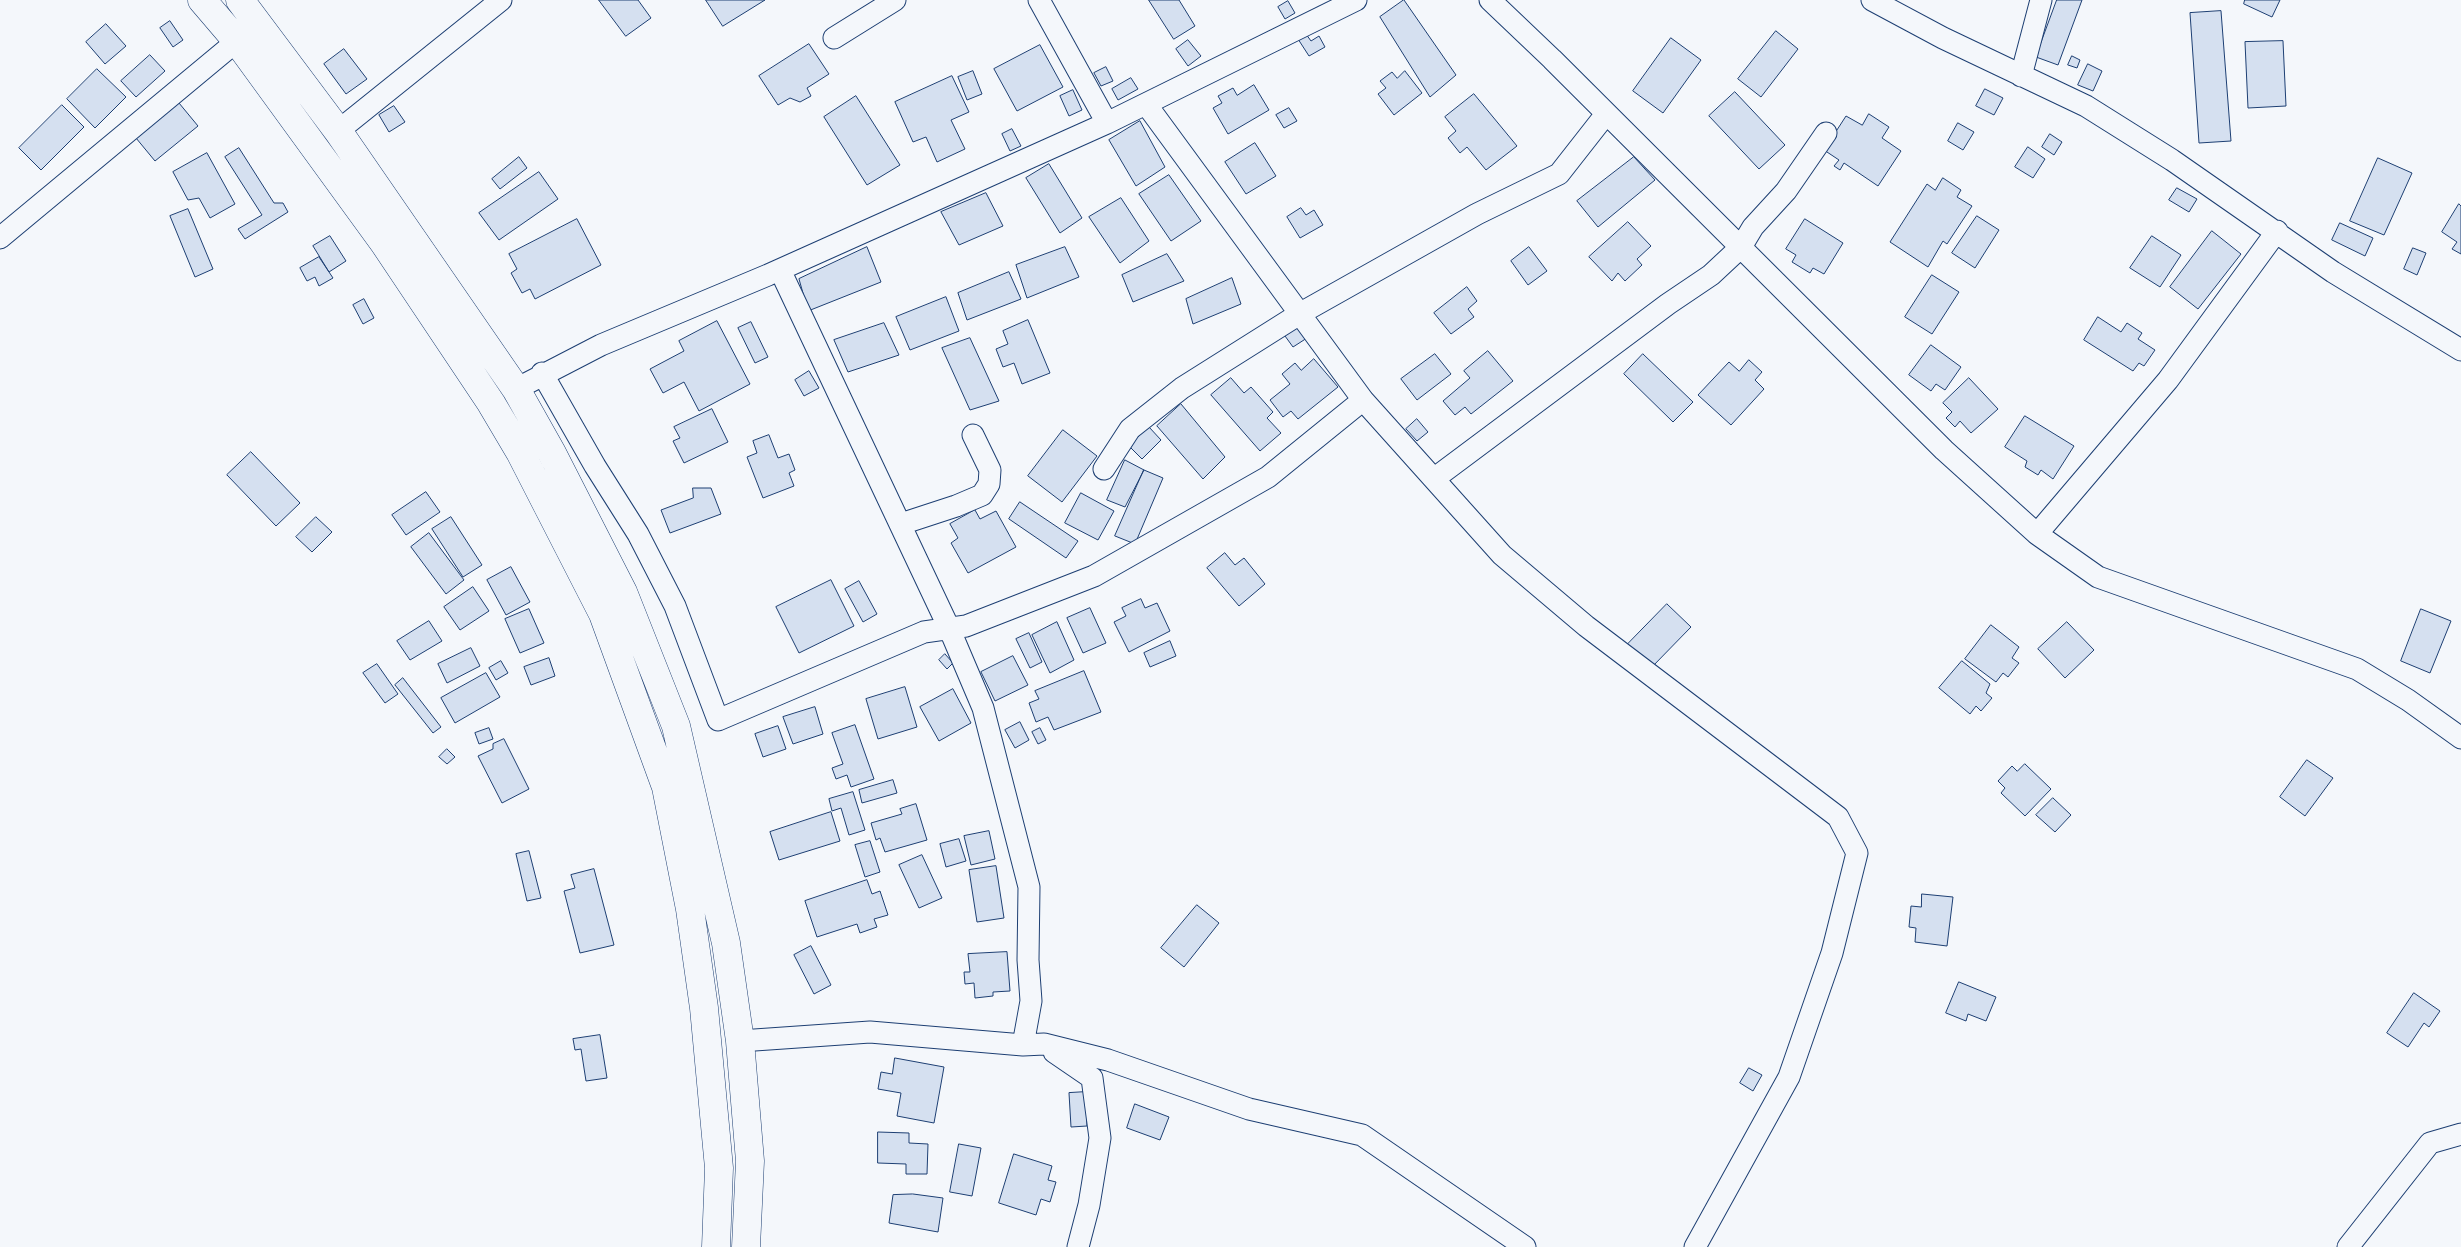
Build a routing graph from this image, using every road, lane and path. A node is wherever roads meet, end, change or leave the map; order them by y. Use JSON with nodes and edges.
{"nodes":[{"id":1,"x":202,"y":0,"type":"edge"},
{"id":2,"x":240,"y":0,"type":"edge"},
{"id":3,"x":501,"y":0,"type":"edge"},
{"id":4,"x":895,"y":0,"type":"edge"},
{"id":5,"x":1039,"y":0,"type":"edge"},
{"id":6,"x":1356,"y":0,"type":"edge"},
{"id":7,"x":1490,"y":0,"type":"edge"},
{"id":8,"x":1872,"y":0,"type":"edge"},
{"id":9,"x":2041,"y":0,"type":"edge"},
{"id":10,"x":834,"y":38,"type":"dead end"},
{"id":11,"x":238,"y":42,"type":"junction"},
{"id":12,"x":2021,"y":76,"type":"junction"},
{"id":13,"x":1146,"y":104,"type":"junction"},
{"id":14,"x":1606,"y":114,"type":"junction"},
{"id":15,"x":1107,"y":123,"type":"junction"},
{"id":16,"x":338,"y":131,"type":"junction"},
{"id":17,"x":1826,"y":133,"type":"dead end"},
{"id":18,"x":2277,"y":231,"type":"junction"},
{"id":19,"x":0,"y":238,"type":"edge"},
{"id":20,"x":1741,"y":247,"type":"junction"},
{"id":21,"x":780,"y":270,"type":"junction"},
{"id":22,"x":1301,"y":312,"type":"junction"},
{"id":23,"x":2461,"y":350,"type":"edge"},
{"id":24,"x":542,"y":373,"type":"junction"},
{"id":25,"x":516,"y":389,"type":"junction"},
{"id":26,"x":1363,"y":400,"type":"junction"},
{"id":27,"x":972,"y":435,"type":"dead end"},
{"id":28,"x":1104,"y":469,"type":"dead end"},
{"id":29,"x":1435,"y":478,"type":"junction"},
{"id":30,"x":901,"y":524,"type":"junction"},
{"id":31,"x":2037,"y":534,"type":"junction"},
{"id":32,"x":949,"y":628,"type":"junction"},
{"id":33,"x":2461,"y":738,"type":"edge"},
{"id":34,"x":740,"y":1041,"type":"junction"},
{"id":35,"x":1044,"y":1044,"type":"junction"},
{"id":36,"x":1022,"y":1045,"type":"junction"},
{"id":37,"x":2461,"y":1134,"type":"edge"},
{"id":38,"x":716,"y":1247,"type":"edge"},
{"id":39,"x":746,"y":1247,"type":"edge"},
{"id":40,"x":1078,"y":1247,"type":"edge"},
{"id":41,"x":1525,"y":1247,"type":"edge"},
{"id":42,"x":1695,"y":1247,"type":"edge"},
{"id":43,"x":2348,"y":1247,"type":"edge"}],
"edges":[{"from":1,"to":11,"type":"main road"},
{"from":2,"to":16,"type":"main road"},
{"from":3,"to":16,"type":"street"},
{"from":4,"to":10,"type":"street"},
{"from":5,"to":15,"type":"street"},
{"from":6,"to":13,"type":"street"},
{"from":7,"to":14,"type":"street"},
{"from":8,"to":12,"type":"street"},
{"from":9,"to":12,"type":"street"},
{"from":11,"to":19,"type":"street"},
{"from":11,"to":38,"type":"main road"},
{"from":12,"to":18,"type":"street"},
{"from":13,"to":15,"type":"street"},
{"from":13,"to":22,"type":"street"},
{"from":14,"to":20,"type":"street"},
{"from":14,"to":22,"type":"street"},
{"from":15,"to":21,"type":"street"},
{"from":16,"to":25,"type":"main road"},
{"from":17,"to":20,"type":"street"},
{"from":18,"to":23,"type":"street"},
{"from":18,"to":31,"type":"street"},
{"from":20,"to":29,"type":"street"},
{"from":20,"to":31,"type":"street"},
{"from":21,"to":24,"type":"street"},
{"from":21,"to":30,"type":"street"},
{"from":22,"to":26,"type":"street"},
{"from":22,"to":28,"type":"street"},
{"from":24,"to":25,"type":"street"},
{"from":24,"to":32,"type":"street"},
{"from":25,"to":34,"type":"main road"},
{"from":26,"to":29,"type":"street"},
{"from":26,"to":32,"type":"street"},
{"from":27,"to":30,"type":"street"},
{"from":29,"to":42,"type":"street"},
{"from":30,"to":32,"type":"street"},
{"from":31,"to":33,"type":"street"},
{"from":32,"to":36,"type":"street"},
{"from":34,"to":36,"type":"street"},
{"from":34,"to":39,"type":"main road"},
{"from":35,"to":36,"type":"street"},
{"from":35,"to":40,"type":"street"},
{"from":35,"to":41,"type":"street"},
{"from":37,"to":43,"type":"street"}]}
